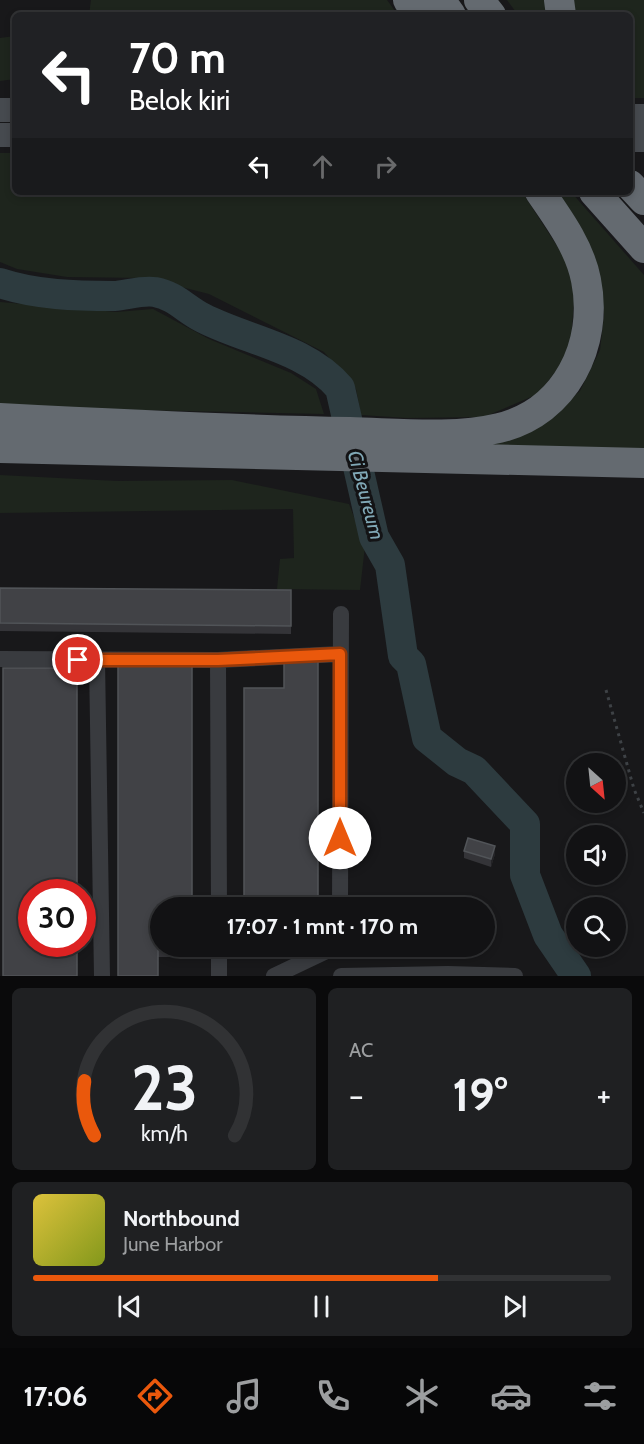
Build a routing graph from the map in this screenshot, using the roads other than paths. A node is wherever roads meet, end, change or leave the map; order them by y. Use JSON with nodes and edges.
{"nodes":[{"id":1,"x":440,"y":0,"type":"edge"},
{"id":2,"x":479,"y":0,"type":"edge"},
{"id":3,"x":450,"y":12,"type":"edge"},
{"id":4,"x":489,"y":12,"type":"edge"},
{"id":5,"x":633,"y":130,"type":"edge"},
{"id":6,"x":644,"y":145,"type":"edge"},
{"id":7,"x":633,"y":188,"type":"edge"},
{"id":8,"x":542,"y":195,"type":"edge"},
{"id":9,"x":597,"y":195,"type":"edge"},
{"id":10,"x":644,"y":200,"type":"edge"},
{"id":11,"x":644,"y":248,"type":"edge"},
{"id":12,"x":0,"y":418,"type":"edge"},
{"id":13,"x":313,"y":443,"type":"junction"},
{"id":14,"x":408,"y":445,"type":"junction"},
{"id":15,"x":0,"y":448,"type":"edge"},
{"id":16,"x":644,"y":463,"type":"edge"},
{"id":17,"x":341,"y":614,"type":"dead end"},
{"id":18,"x":340,"y":654,"type":"junction"},
{"id":19,"x":0,"y":659,"type":"edge"},
{"id":20,"x":97,"y":660,"type":"junction"},
{"id":21,"x":218,"y":660,"type":"junction"},
{"id":22,"x":219,"y":897,"type":"edge"},
{"id":23,"x":340,"y":897,"type":"edge"},
{"id":24,"x":219,"y":957,"type":"edge"},
{"id":25,"x":315,"y":957,"type":"edge"},
{"id":26,"x":340,"y":957,"type":"edge"},
{"id":27,"x":448,"y":975,"type":"edge"},
{"id":28,"x":102,"y":976,"type":"edge"},
{"id":29,"x":219,"y":976,"type":"edge"},
{"id":30,"x":274,"y":976,"type":"edge"},
{"id":31,"x":341,"y":976,"type":"edge"},
{"id":32,"x":515,"y":976,"type":"edge"}],
"edges":[{"from":1,"to":3,"type":"highway"},
{"from":2,"to":4,"type":"highway"},
{"from":5,"to":6,"type":"highway"},
{"from":7,"to":10,"type":"highway"},
{"from":8,"to":14,"type":"highway"},
{"from":9,"to":11,"type":"highway"},
{"from":12,"to":13,"type":"highway"},
{"from":13,"to":14,"type":"highway"},
{"from":13,"to":15,"type":"highway"},
{"from":14,"to":16,"type":"highway"},
{"from":17,"to":18,"type":"street"},
{"from":18,"to":21,"type":"street"},
{"from":18,"to":23,"type":"street"},
{"from":19,"to":20,"type":"street"},
{"from":20,"to":21,"type":"street"},
{"from":20,"to":28,"type":"street"},
{"from":21,"to":22,"type":"street"},
{"from":24,"to":29,"type":"street"},
{"from":25,"to":30,"type":"street"},
{"from":26,"to":31,"type":"street"},
{"from":27,"to":31,"type":"street"},
{"from":27,"to":32,"type":"street"}]}
